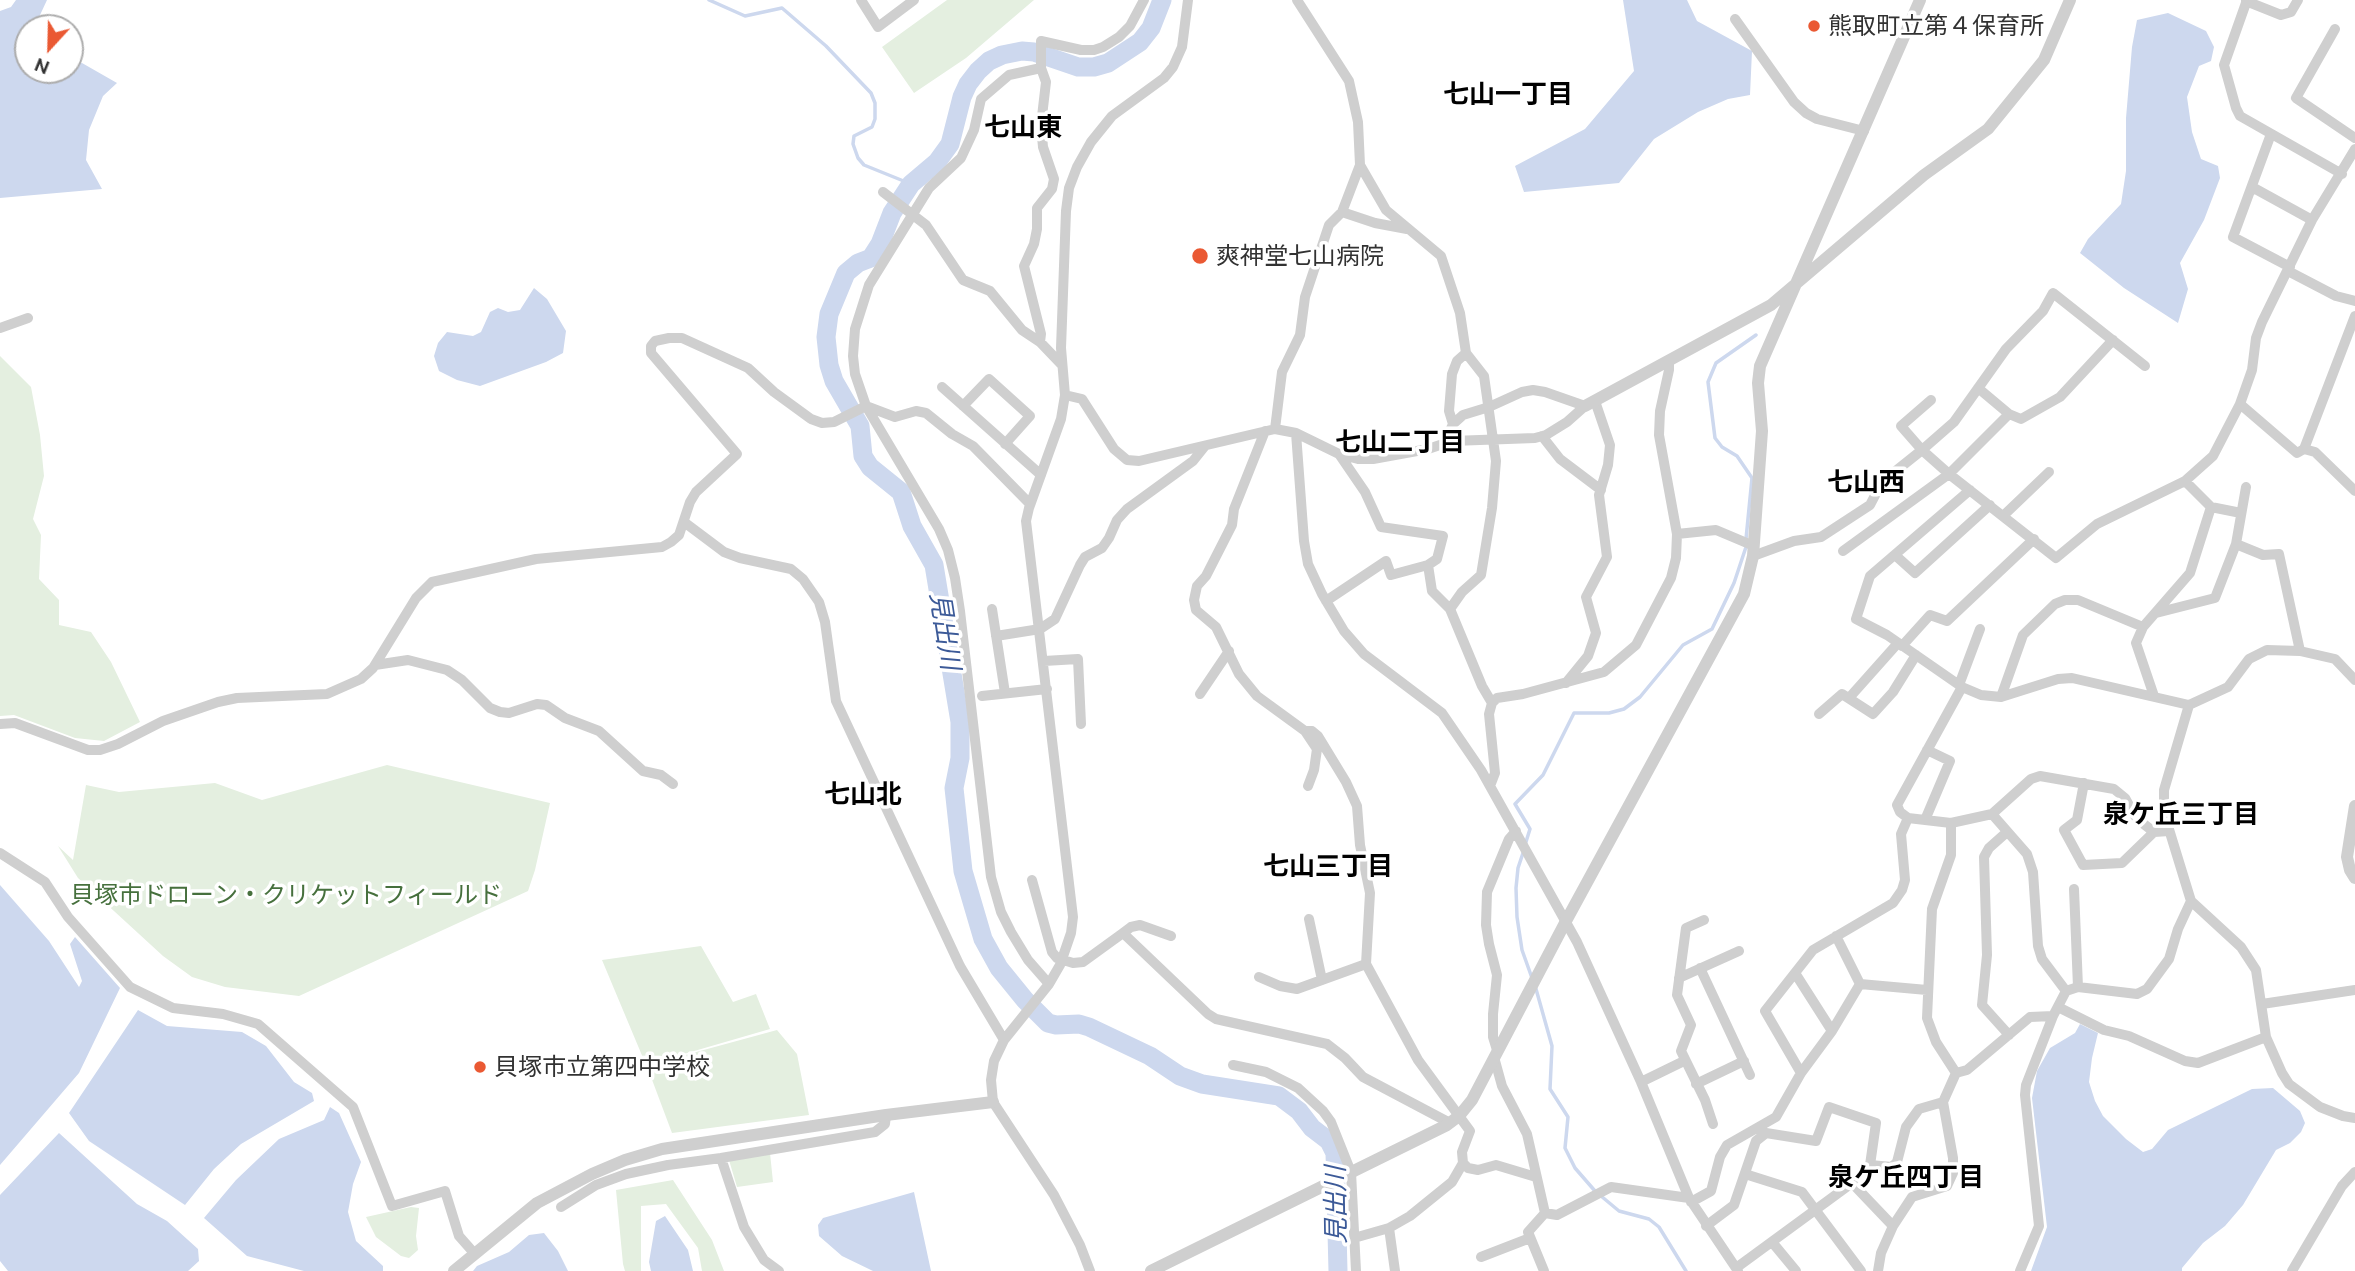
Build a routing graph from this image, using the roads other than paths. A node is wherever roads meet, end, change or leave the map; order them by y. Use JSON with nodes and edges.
{"nodes":[{"id":1,"x":861,"y":0,"type":"edge"},
{"id":2,"x":914,"y":0,"type":"edge"},
{"id":3,"x":1144,"y":0,"type":"edge"},
{"id":4,"x":1188,"y":0,"type":"edge"},
{"id":5,"x":1297,"y":0,"type":"edge"},
{"id":6,"x":1920,"y":0,"type":"edge"},
{"id":7,"x":2070,"y":0,"type":"edge"},
{"id":8,"x":2298,"y":0,"type":"edge"},
{"id":9,"x":2246,"y":1,"type":"edge"},
{"id":10,"x":1735,"y":19,"type":"dead end"},
{"id":11,"x":2335,"y":29,"type":"dead end"},
{"id":12,"x":1041,"y":68,"type":"junction"},
{"id":13,"x":1864,"y":131,"type":"junction"},
{"id":14,"x":2272,"y":134,"type":"junction"},
{"id":15,"x":2355,"y":138,"type":"edge"},
{"id":16,"x":2355,"y":149,"type":"edge"},
{"id":17,"x":1360,"y":165,"type":"junction"},
{"id":18,"x":2342,"y":174,"type":"junction"},
{"id":19,"x":1053,"y":185,"type":"junction"},
{"id":20,"x":2252,"y":187,"type":"junction"},
{"id":21,"x":1069,"y":188,"type":"junction"},
{"id":22,"x":883,"y":192,"type":"dead end"},
{"id":23,"x":1342,"y":212,"type":"junction"},
{"id":24,"x":914,"y":214,"type":"junction"},
{"id":25,"x":2312,"y":220,"type":"junction"},
{"id":26,"x":1407,"y":229,"type":"junction"},
{"id":27,"x":2289,"y":269,"type":"junction"},
{"id":28,"x":1799,"y":281,"type":"junction"},
{"id":29,"x":2355,"y":301,"type":"edge"},
{"id":30,"x":2355,"y":316,"type":"edge"},
{"id":31,"x":28,"y":318,"type":"dead end"},
{"id":32,"x":0,"y":328,"type":"edge"},
{"id":33,"x":2113,"y":340,"type":"junction"},
{"id":34,"x":1040,"y":342,"type":"junction"},
{"id":35,"x":1466,"y":352,"type":"junction"},
{"id":36,"x":1669,"y":360,"type":"junction"},
{"id":37,"x":1062,"y":365,"type":"junction"},
{"id":38,"x":2145,"y":366,"type":"dead end"},
{"id":39,"x":942,"y":387,"type":"dead end"},
{"id":40,"x":1978,"y":388,"type":"junction"},
{"id":41,"x":1065,"y":395,"type":"junction"},
{"id":42,"x":1931,"y":400,"type":"dead end"},
{"id":43,"x":1590,"y":403,"type":"junction"},
{"id":44,"x":2240,"y":404,"type":"junction"},
{"id":45,"x":866,"y":405,"type":"junction"},
{"id":46,"x":963,"y":406,"type":"junction"},
{"id":47,"x":1489,"y":407,"type":"junction"},
{"id":48,"x":2009,"y":414,"type":"junction"},
{"id":49,"x":1453,"y":424,"type":"junction"},
{"id":50,"x":1270,"y":430,"type":"junction"},
{"id":51,"x":1296,"y":433,"type":"junction"},
{"id":52,"x":1542,"y":436,"type":"junction"},
{"id":53,"x":1494,"y":439,"type":"junction"},
{"id":54,"x":1005,"y":444,"type":"junction"},
{"id":55,"x":1444,"y":444,"type":"junction"},
{"id":56,"x":1205,"y":446,"type":"junction"},
{"id":57,"x":2304,"y":449,"type":"junction"},
{"id":58,"x":1922,"y":450,"type":"junction"},
{"id":59,"x":1339,"y":454,"type":"junction"},
{"id":60,"x":2049,"y":472,"type":"dead end"},
{"id":61,"x":1949,"y":474,"type":"junction"},
{"id":62,"x":1041,"y":475,"type":"junction"},
{"id":63,"x":2185,"y":481,"type":"junction"},
{"id":64,"x":2246,"y":487,"type":"dead end"},
{"id":65,"x":1601,"y":490,"type":"junction"},
{"id":66,"x":1970,"y":490,"type":"junction"},
{"id":67,"x":2355,"y":491,"type":"edge"},
{"id":68,"x":1030,"y":504,"type":"junction"},
{"id":69,"x":1990,"y":505,"type":"junction"},
{"id":70,"x":2211,"y":507,"type":"junction"},
{"id":71,"x":2241,"y":513,"type":"junction"},
{"id":72,"x":2003,"y":516,"type":"junction"},
{"id":73,"x":684,"y":522,"type":"junction"},
{"id":74,"x":1677,"y":534,"type":"junction"},
{"id":75,"x":2034,"y":539,"type":"junction"},
{"id":76,"x":2236,"y":544,"type":"junction"},
{"id":77,"x":1753,"y":551,"type":"junction"},
{"id":78,"x":1843,"y":551,"type":"dead end"},
{"id":79,"x":1895,"y":555,"type":"junction"},
{"id":80,"x":1428,"y":565,"type":"junction"},
{"id":81,"x":1326,"y":601,"type":"junction"},
{"id":82,"x":992,"y":609,"type":"dead end"},
{"id":83,"x":1450,"y":609,"type":"junction"},
{"id":84,"x":2156,"y":612,"type":"junction"},
{"id":85,"x":2143,"y":627,"type":"junction"},
{"id":86,"x":1040,"y":629,"type":"junction"},
{"id":87,"x":1980,"y":629,"type":"dead end"},
{"id":88,"x":996,"y":636,"type":"junction"},
{"id":89,"x":1900,"y":645,"type":"junction"},
{"id":90,"x":1229,"y":651,"type":"junction"},
{"id":91,"x":2300,"y":651,"type":"junction"},
{"id":92,"x":1916,"y":655,"type":"junction"},
{"id":93,"x":1044,"y":661,"type":"junction"},
{"id":94,"x":375,"y":665,"type":"junction"},
{"id":95,"x":2355,"y":680,"type":"edge"},
{"id":96,"x":1566,"y":683,"type":"junction"},
{"id":97,"x":1961,"y":686,"type":"junction"},
{"id":98,"x":1047,"y":689,"type":"junction"},
{"id":99,"x":1005,"y":694,"type":"junction"},
{"id":100,"x":1200,"y":694,"type":"dead end"},
{"id":101,"x":982,"y":696,"type":"dead end"},
{"id":102,"x":2154,"y":696,"type":"junction"},
{"id":103,"x":2001,"y":697,"type":"junction"},
{"id":104,"x":1849,"y":698,"type":"junction"},
{"id":105,"x":1492,"y":703,"type":"junction"},
{"id":106,"x":2189,"y":705,"type":"junction"},
{"id":107,"x":1819,"y":714,"type":"dead end"},
{"id":108,"x":0,"y":724,"type":"edge"},
{"id":109,"x":1081,"y":724,"type":"dead end"},
{"id":110,"x":1305,"y":731,"type":"junction"},
{"id":111,"x":1927,"y":750,"type":"junction"},
{"id":112,"x":2084,"y":783,"type":"junction"},
{"id":113,"x":673,"y":784,"type":"dead end"},
{"id":114,"x":1308,"y":786,"type":"dead end"},
{"id":115,"x":1490,"y":786,"type":"junction"},
{"id":116,"x":2355,"y":806,"type":"edge"},
{"id":117,"x":1992,"y":814,"type":"junction"},
{"id":118,"x":1908,"y":818,"type":"junction"},
{"id":119,"x":1925,"y":820,"type":"junction"},
{"id":120,"x":1951,"y":823,"type":"junction"},
{"id":121,"x":1516,"y":831,"type":"junction"},
{"id":122,"x":2169,"y":831,"type":"junction"},
{"id":123,"x":2007,"y":832,"type":"junction"},
{"id":124,"x":2154,"y":832,"type":"junction"},
{"id":125,"x":0,"y":853,"type":"edge"},
{"id":126,"x":2355,"y":878,"type":"edge"},
{"id":127,"x":1032,"y":880,"type":"dead end"},
{"id":128,"x":2074,"y":889,"type":"dead end"},
{"id":129,"x":2191,"y":901,"type":"junction"},
{"id":130,"x":1309,"y":919,"type":"dead end"},
{"id":131,"x":1704,"y":920,"type":"dead end"},
{"id":132,"x":1566,"y":921,"type":"junction"},
{"id":133,"x":1123,"y":933,"type":"junction"},
{"id":134,"x":1171,"y":936,"type":"dead end"},
{"id":135,"x":1836,"y":936,"type":"junction"},
{"id":136,"x":1739,"y":950,"type":"dead end"},
{"id":137,"x":1062,"y":960,"type":"junction"},
{"id":138,"x":1366,"y":964,"type":"junction"},
{"id":139,"x":1700,"y":968,"type":"junction"},
{"id":140,"x":1795,"y":973,"type":"junction"},
{"id":141,"x":1259,"y":977,"type":"dead end"},
{"id":142,"x":1679,"y":978,"type":"junction"},
{"id":143,"x":1322,"y":980,"type":"junction"},
{"id":144,"x":1049,"y":984,"type":"junction"},
{"id":145,"x":1860,"y":984,"type":"junction"},
{"id":146,"x":2078,"y":988,"type":"junction"},
{"id":147,"x":1927,"y":990,"type":"junction"},
{"id":148,"x":2355,"y":990,"type":"edge"},
{"id":149,"x":2066,"y":991,"type":"junction"},
{"id":150,"x":2262,"y":1004,"type":"junction"},
{"id":151,"x":2056,"y":1011,"type":"junction"},
{"id":152,"x":1832,"y":1031,"type":"junction"},
{"id":153,"x":2009,"y":1035,"type":"junction"},
{"id":154,"x":2266,"y":1037,"type":"junction"},
{"id":155,"x":1004,"y":1040,"type":"junction"},
{"id":156,"x":1496,"y":1054,"type":"junction"},
{"id":157,"x":1744,"y":1060,"type":"junction"},
{"id":158,"x":1684,"y":1061,"type":"junction"},
{"id":159,"x":1233,"y":1065,"type":"dead end"},
{"id":160,"x":1801,"y":1073,"type":"junction"},
{"id":161,"x":1956,"y":1073,"type":"junction"},
{"id":162,"x":1751,"y":1075,"type":"dead end"},
{"id":163,"x":1641,"y":1082,"type":"junction"},
{"id":164,"x":1696,"y":1084,"type":"junction"},
{"id":165,"x":993,"y":1102,"type":"junction"},
{"id":166,"x":1944,"y":1102,"type":"junction"},
{"id":167,"x":886,"y":1115,"type":"junction"},
{"id":168,"x":2355,"y":1118,"type":"edge"},
{"id":169,"x":1455,"y":1120,"type":"junction"},
{"id":170,"x":1713,"y":1124,"type":"dead end"},
{"id":171,"x":721,"y":1158,"type":"junction"},
{"id":172,"x":1463,"y":1163,"type":"junction"},
{"id":173,"x":1870,"y":1165,"type":"junction"},
{"id":174,"x":1351,"y":1172,"type":"junction"},
{"id":175,"x":2355,"y":1172,"type":"edge"},
{"id":176,"x":1745,"y":1174,"type":"junction"},
{"id":177,"x":1536,"y":1177,"type":"junction"},
{"id":178,"x":597,"y":1178,"type":"junction"},
{"id":179,"x":1852,"y":1183,"type":"junction"},
{"id":180,"x":1690,"y":1200,"type":"junction"},
{"id":181,"x":561,"y":1207,"type":"dead end"},
{"id":182,"x":1817,"y":1210,"type":"junction"},
{"id":183,"x":1545,"y":1213,"type":"junction"},
{"id":184,"x":1706,"y":1226,"type":"junction"},
{"id":185,"x":1893,"y":1226,"type":"junction"},
{"id":186,"x":1389,"y":1228,"type":"junction"},
{"id":187,"x":1354,"y":1238,"type":"junction"},
{"id":188,"x":1530,"y":1238,"type":"junction"},
{"id":189,"x":1772,"y":1242,"type":"junction"},
{"id":190,"x":474,"y":1253,"type":"junction"},
{"id":191,"x":1481,"y":1257,"type":"dead end"},
{"id":192,"x":1737,"y":1269,"type":"edge"},
{"id":193,"x":454,"y":1271,"type":"edge"},
{"id":194,"x":779,"y":1271,"type":"edge"},
{"id":195,"x":1090,"y":1271,"type":"edge"},
{"id":196,"x":1151,"y":1271,"type":"edge"},
{"id":197,"x":1356,"y":1271,"type":"edge"},
{"id":198,"x":1395,"y":1271,"type":"edge"},
{"id":199,"x":1544,"y":1271,"type":"edge"},
{"id":200,"x":1796,"y":1271,"type":"edge"},
{"id":201,"x":1861,"y":1271,"type":"edge"},
{"id":202,"x":1878,"y":1271,"type":"edge"},
{"id":203,"x":2020,"y":1271,"type":"edge"},
{"id":204,"x":2292,"y":1271,"type":"edge"}],
"edges":[{"from":1,"to":2,"type":"street"},
{"from":3,"to":12,"type":"street"},
{"from":4,"to":21,"type":"street"},
{"from":5,"to":17,"type":"street"},
{"from":6,"to":13,"type":"street"},
{"from":7,"to":28,"type":"street"},
{"from":8,"to":9,"type":"street"},
{"from":9,"to":14,"type":"street"},
{"from":10,"to":13,"type":"street"},
{"from":11,"to":15,"type":"street"},
{"from":12,"to":19,"type":"street"},
{"from":12,"to":24,"type":"street"},
{"from":13,"to":28,"type":"street"},
{"from":14,"to":18,"type":"street"},
{"from":14,"to":20,"type":"street"},
{"from":16,"to":18,"type":"street"},
{"from":17,"to":23,"type":"street"},
{"from":17,"to":26,"type":"street"},
{"from":18,"to":25,"type":"street"},
{"from":19,"to":21,"type":"street"},
{"from":19,"to":34,"type":"street"},
{"from":20,"to":25,"type":"street"},
{"from":20,"to":27,"type":"street"},
{"from":21,"to":37,"type":"street"},
{"from":22,"to":24,"type":"street"},
{"from":23,"to":26,"type":"street"},
{"from":23,"to":50,"type":"street"},
{"from":24,"to":34,"type":"street"},
{"from":24,"to":45,"type":"street"},
{"from":25,"to":27,"type":"street"},
{"from":26,"to":35,"type":"street"},
{"from":27,"to":29,"type":"street"},
{"from":27,"to":44,"type":"street"},
{"from":28,"to":36,"type":"street"},
{"from":28,"to":77,"type":"street"},
{"from":30,"to":57,"type":"street"},
{"from":31,"to":32,"type":"street"},
{"from":33,"to":38,"type":"street"},
{"from":33,"to":40,"type":"street"},
{"from":33,"to":48,"type":"street"},
{"from":34,"to":37,"type":"street"},
{"from":35,"to":47,"type":"street"},
{"from":35,"to":49,"type":"street"},
{"from":36,"to":43,"type":"street"},
{"from":36,"to":74,"type":"street"},
{"from":37,"to":41,"type":"street"},
{"from":39,"to":46,"type":"street"},
{"from":40,"to":48,"type":"street"},
{"from":40,"to":58,"type":"street"},
{"from":41,"to":56,"type":"street"},
{"from":41,"to":62,"type":"street"},
{"from":42,"to":58,"type":"street"},
{"from":43,"to":47,"type":"street"},
{"from":43,"to":52,"type":"street"},
{"from":43,"to":65,"type":"street"},
{"from":44,"to":57,"type":"street"},
{"from":44,"to":63,"type":"street"},
{"from":45,"to":68,"type":"street"},
{"from":45,"to":73,"type":"street"},
{"from":45,"to":144,"type":"street"},
{"from":46,"to":54,"type":"street"},
{"from":46,"to":54,"type":"street"},
{"from":47,"to":49,"type":"street"},
{"from":47,"to":53,"type":"street"},
{"from":48,"to":61,"type":"street"},
{"from":49,"to":55,"type":"street"},
{"from":50,"to":51,"type":"street"},
{"from":50,"to":56,"type":"street"},
{"from":50,"to":90,"type":"street"},
{"from":51,"to":59,"type":"street"},
{"from":51,"to":81,"type":"street"},
{"from":52,"to":53,"type":"street"},
{"from":52,"to":65,"type":"street"},
{"from":53,"to":55,"type":"street"},
{"from":53,"to":83,"type":"street"},
{"from":54,"to":62,"type":"street"},
{"from":55,"to":59,"type":"street"},
{"from":56,"to":86,"type":"street"},
{"from":57,"to":67,"type":"street"},
{"from":58,"to":61,"type":"street"},
{"from":58,"to":77,"type":"street"},
{"from":59,"to":80,"type":"street"},
{"from":60,"to":72,"type":"street"},
{"from":61,"to":66,"type":"street"},
{"from":61,"to":78,"type":"street"},
{"from":62,"to":68,"type":"street"},
{"from":63,"to":70,"type":"street"},
{"from":63,"to":75,"type":"street"},
{"from":64,"to":71,"type":"street"},
{"from":65,"to":96,"type":"street"},
{"from":66,"to":69,"type":"street"},
{"from":66,"to":79,"type":"street"},
{"from":68,"to":86,"type":"street"},
{"from":69,"to":72,"type":"street"},
{"from":69,"to":79,"type":"street"},
{"from":70,"to":71,"type":"street"},
{"from":70,"to":84,"type":"street"},
{"from":71,"to":76,"type":"street"},
{"from":72,"to":75,"type":"street"},
{"from":73,"to":94,"type":"street"},
{"from":73,"to":155,"type":"street"},
{"from":74,"to":77,"type":"street"},
{"from":74,"to":96,"type":"street"},
{"from":75,"to":89,"type":"street"},
{"from":76,"to":84,"type":"street"},
{"from":76,"to":91,"type":"street"},
{"from":77,"to":132,"type":"street"},
{"from":79,"to":89,"type":"street"},
{"from":80,"to":81,"type":"street"},
{"from":80,"to":83,"type":"street"},
{"from":81,"to":115,"type":"street"},
{"from":82,"to":88,"type":"street"},
{"from":83,"to":105,"type":"street"},
{"from":84,"to":85,"type":"street"},
{"from":85,"to":102,"type":"street"},
{"from":85,"to":103,"type":"street"},
{"from":86,"to":88,"type":"street"},
{"from":86,"to":93,"type":"street"},
{"from":87,"to":97,"type":"street"},
{"from":88,"to":99,"type":"street"},
{"from":89,"to":92,"type":"street"},
{"from":89,"to":104,"type":"street"},
{"from":90,"to":100,"type":"street"},
{"from":90,"to":110,"type":"street"},
{"from":91,"to":95,"type":"street"},
{"from":91,"to":106,"type":"street"},
{"from":92,"to":97,"type":"street"},
{"from":92,"to":104,"type":"street"},
{"from":93,"to":98,"type":"street"},
{"from":93,"to":109,"type":"street"},
{"from":94,"to":108,"type":"street"},
{"from":94,"to":113,"type":"street"},
{"from":96,"to":105,"type":"street"},
{"from":97,"to":103,"type":"street"},
{"from":97,"to":111,"type":"street"},
{"from":98,"to":99,"type":"street"},
{"from":98,"to":137,"type":"street"},
{"from":99,"to":101,"type":"street"},
{"from":102,"to":103,"type":"street"},
{"from":102,"to":106,"type":"street"},
{"from":104,"to":107,"type":"street"},
{"from":105,"to":115,"type":"street"},
{"from":106,"to":122,"type":"street"},
{"from":110,"to":114,"type":"street"},
{"from":110,"to":138,"type":"street"},
{"from":111,"to":118,"type":"street"},
{"from":111,"to":119,"type":"street"},
{"from":112,"to":117,"type":"street"},
{"from":112,"to":124,"type":"street"},
{"from":112,"to":124,"type":"street"},
{"from":115,"to":121,"type":"street"},
{"from":116,"to":126,"type":"street"},
{"from":117,"to":120,"type":"street"},
{"from":117,"to":123,"type":"street"},
{"from":118,"to":119,"type":"street"},
{"from":118,"to":135,"type":"street"},
{"from":119,"to":120,"type":"street"},
{"from":120,"to":147,"type":"street"},
{"from":121,"to":132,"type":"street"},
{"from":121,"to":156,"type":"street"},
{"from":122,"to":124,"type":"street"},
{"from":122,"to":129,"type":"street"},
{"from":123,"to":149,"type":"street"},
{"from":123,"to":153,"type":"street"},
{"from":125,"to":190,"type":"street"},
{"from":127,"to":137,"type":"street"},
{"from":128,"to":146,"type":"street"},
{"from":129,"to":146,"type":"street"},
{"from":129,"to":150,"type":"street"},
{"from":130,"to":143,"type":"street"},
{"from":131,"to":142,"type":"street"},
{"from":132,"to":156,"type":"street"},
{"from":132,"to":163,"type":"street"},
{"from":133,"to":134,"type":"street"},
{"from":133,"to":137,"type":"street"},
{"from":133,"to":169,"type":"street"},
{"from":135,"to":140,"type":"street"},
{"from":135,"to":145,"type":"street"},
{"from":136,"to":139,"type":"street"},
{"from":137,"to":144,"type":"street"},
{"from":138,"to":143,"type":"street"},
{"from":138,"to":169,"type":"street"},
{"from":139,"to":142,"type":"street"},
{"from":139,"to":157,"type":"street"},
{"from":140,"to":152,"type":"street"},
{"from":140,"to":160,"type":"street"},
{"from":141,"to":143,"type":"street"},
{"from":142,"to":158,"type":"street"},
{"from":144,"to":155,"type":"street"},
{"from":145,"to":147,"type":"street"},
{"from":145,"to":152,"type":"street"},
{"from":146,"to":149,"type":"street"},
{"from":147,"to":161,"type":"street"},
{"from":148,"to":150,"type":"street"},
{"from":149,"to":151,"type":"street"},
{"from":150,"to":154,"type":"street"},
{"from":151,"to":153,"type":"street"},
{"from":151,"to":154,"type":"street"},
{"from":151,"to":203,"type":"street"},
{"from":152,"to":160,"type":"street"},
{"from":153,"to":161,"type":"street"},
{"from":154,"to":168,"type":"street"},
{"from":155,"to":165,"type":"street"},
{"from":156,"to":169,"type":"street"},
{"from":156,"to":177,"type":"street"},
{"from":157,"to":162,"type":"street"},
{"from":157,"to":164,"type":"street"},
{"from":158,"to":163,"type":"street"},
{"from":158,"to":164,"type":"street"},
{"from":159,"to":174,"type":"street"},
{"from":160,"to":180,"type":"street"},
{"from":161,"to":166,"type":"street"},
{"from":163,"to":180,"type":"street"},
{"from":164,"to":170,"type":"street"},
{"from":165,"to":167,"type":"street"},
{"from":165,"to":195,"type":"street"},
{"from":166,"to":173,"type":"street"},
{"from":166,"to":185,"type":"street"},
{"from":167,"to":171,"type":"street"},
{"from":167,"to":178,"type":"street"},
{"from":169,"to":172,"type":"street"},
{"from":169,"to":174,"type":"street"},
{"from":171,"to":178,"type":"street"},
{"from":171,"to":194,"type":"street"},
{"from":172,"to":177,"type":"street"},
{"from":172,"to":186,"type":"street"},
{"from":173,"to":176,"type":"street"},
{"from":173,"to":179,"type":"street"},
{"from":174,"to":187,"type":"street"},
{"from":174,"to":196,"type":"street"},
{"from":175,"to":204,"type":"street"},
{"from":176,"to":182,"type":"street"},
{"from":176,"to":184,"type":"street"},
{"from":177,"to":183,"type":"street"},
{"from":178,"to":181,"type":"street"},
{"from":178,"to":190,"type":"street"},
{"from":179,"to":182,"type":"street"},
{"from":179,"to":185,"type":"street"},
{"from":180,"to":183,"type":"street"},
{"from":180,"to":184,"type":"street"},
{"from":182,"to":189,"type":"street"},
{"from":182,"to":201,"type":"street"},
{"from":183,"to":188,"type":"street"},
{"from":184,"to":192,"type":"street"},
{"from":185,"to":202,"type":"street"},
{"from":186,"to":187,"type":"street"},
{"from":186,"to":198,"type":"street"},
{"from":187,"to":197,"type":"street"},
{"from":188,"to":191,"type":"street"},
{"from":188,"to":199,"type":"street"},
{"from":189,"to":192,"type":"street"},
{"from":189,"to":200,"type":"street"},
{"from":190,"to":193,"type":"street"}]}
